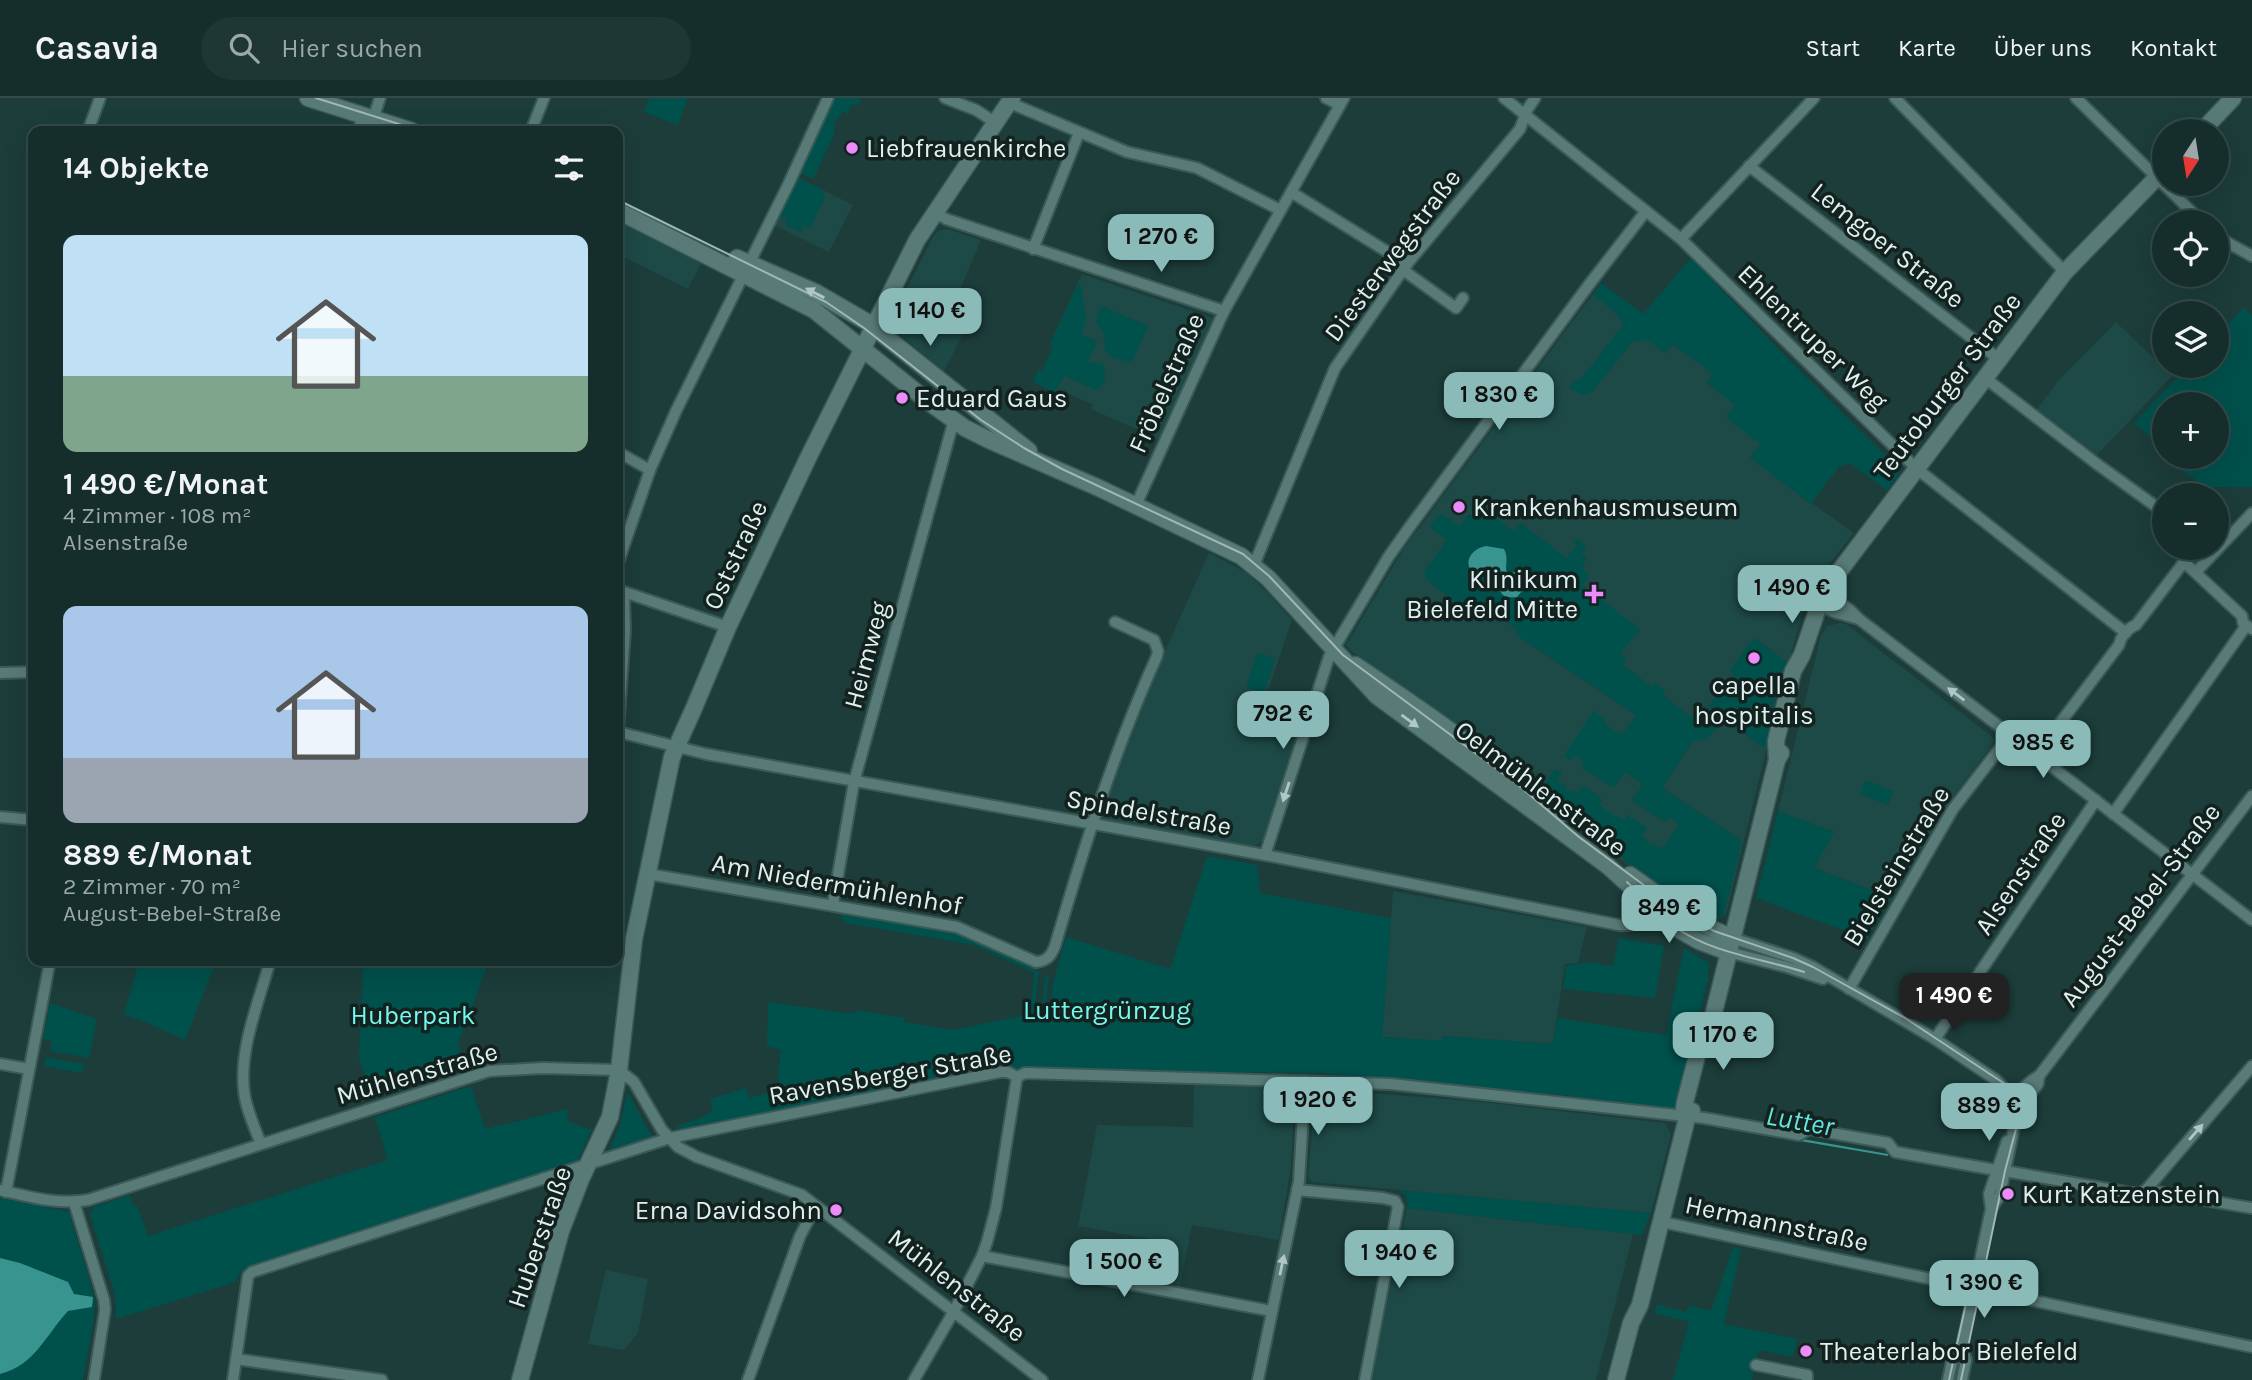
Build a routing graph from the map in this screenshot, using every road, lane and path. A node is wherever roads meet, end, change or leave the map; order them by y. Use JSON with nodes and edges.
{"nodes":[{"id":1,"x":100,"y":98,"type":"edge"},
{"id":2,"x":308,"y":98,"type":"edge"},
{"id":3,"x":380,"y":98,"type":"edge"},
{"id":4,"x":544,"y":98,"type":"edge"},
{"id":5,"x":828,"y":98,"type":"edge"},
{"id":6,"x":945,"y":98,"type":"edge"},
{"id":7,"x":1326,"y":98,"type":"edge"},
{"id":8,"x":1504,"y":98,"type":"edge"},
{"id":9,"x":1535,"y":98,"type":"edge"},
{"id":10,"x":1814,"y":98,"type":"edge"},
{"id":11,"x":1895,"y":98,"type":"edge"},
{"id":12,"x":2077,"y":98,"type":"edge"},
{"id":13,"x":2233,"y":98,"type":"edge"},
{"id":14,"x":1011,"y":100,"type":"edge"},
{"id":15,"x":1342,"y":102,"type":"edge"},
{"id":16,"x":1525,"y":116,"type":"junction"},
{"id":17,"x":2213,"y":119,"type":"edge"},
{"id":18,"x":365,"y":122,"type":"edge"},
{"id":19,"x":996,"y":123,"type":"junction"},
{"id":20,"x":90,"y":126,"type":"edge"},
{"id":21,"x":386,"y":126,"type":"edge"},
{"id":22,"x":533,"y":126,"type":"edge"},
{"id":23,"x":1079,"y":133,"type":"junction"},
{"id":24,"x":1749,"y":166,"type":"junction"},
{"id":25,"x":2152,"y":166,"type":"edge"},
{"id":26,"x":2152,"y":181,"type":"edge"},
{"id":27,"x":1291,"y":192,"type":"junction"},
{"id":28,"x":2180,"y":196,"type":"edge"},
{"id":29,"x":623,"y":203,"type":"edge"},
{"id":30,"x":1280,"y":210,"type":"junction"},
{"id":31,"x":2192,"y":210,"type":"edge"},
{"id":32,"x":1646,"y":211,"type":"junction"},
{"id":33,"x":934,"y":212,"type":"junction"},
{"id":34,"x":623,"y":213,"type":"edge"},
{"id":35,"x":1681,"y":239,"type":"junction"},
{"id":36,"x":2229,"y":243,"type":"edge"},
{"id":37,"x":1033,"y":249,"type":"junction"},
{"id":38,"x":2252,"y":256,"type":"edge"},
{"id":39,"x":1405,"y":267,"type":"junction"},
{"id":40,"x":747,"y":268,"type":"junction"},
{"id":41,"x":2065,"y":272,"type":"junction"},
{"id":42,"x":1463,"y":298,"type":"dead end"},
{"id":43,"x":1224,"y":311,"type":"junction"},
{"id":44,"x":874,"y":327,"type":"junction"},
{"id":45,"x":863,"y":348,"type":"junction"},
{"id":46,"x":2000,"y":360,"type":"junction"},
{"id":47,"x":1985,"y":379,"type":"junction"},
{"id":48,"x":956,"y":422,"type":"junction"},
{"id":49,"x":623,"y":456,"type":"edge"},
{"id":50,"x":1055,"y":467,"type":"junction"},
{"id":51,"x":1917,"y":469,"type":"junction"},
{"id":52,"x":650,"y":470,"type":"junction"},
{"id":53,"x":2152,"y":504,"type":"edge"},
{"id":54,"x":1136,"y":505,"type":"junction"},
{"id":55,"x":2252,"y":513,"type":"edge"},
{"id":56,"x":623,"y":548,"type":"edge"},
{"id":57,"x":1254,"y":565,"type":"junction"},
{"id":58,"x":2196,"y":572,"type":"junction"},
{"id":59,"x":623,"y":593,"type":"edge"},
{"id":60,"x":1822,"y":599,"type":"junction"},
{"id":61,"x":623,"y":612,"type":"edge"},
{"id":62,"x":1115,"y":622,"type":"dead end"},
{"id":63,"x":728,"y":627,"type":"junction"},
{"id":64,"x":2249,"y":627,"type":"edge"},
{"id":65,"x":2126,"y":633,"type":"junction"},
{"id":66,"x":1333,"y":649,"type":"junction"},
{"id":67,"x":623,"y":660,"type":"edge"},
{"id":68,"x":28,"y":672,"type":"edge"},
{"id":69,"x":0,"y":673,"type":"edge"},
{"id":70,"x":623,"y":732,"type":"edge"},
{"id":71,"x":2010,"y":735,"type":"junction"},
{"id":72,"x":677,"y":746,"type":"junction"},
{"id":73,"x":2036,"y":755,"type":"junction"},
{"id":74,"x":854,"y":782,"type":"junction"},
{"id":75,"x":2252,"y":796,"type":"edge"},
{"id":76,"x":2096,"y":800,"type":"junction"},
{"id":77,"x":2113,"y":814,"type":"junction"},
{"id":78,"x":0,"y":817,"type":"edge"},
{"id":79,"x":28,"y":820,"type":"edge"},
{"id":80,"x":1091,"y":825,"type":"junction"},
{"id":81,"x":1265,"y":855,"type":"junction"},
{"id":82,"x":648,"y":874,"type":"junction"},
{"id":83,"x":2192,"y":875,"type":"junction"},
{"id":84,"x":833,"y":904,"type":"junction"},
{"id":85,"x":1658,"y":904,"type":"junction"},
{"id":86,"x":2252,"y":920,"type":"edge"},
{"id":87,"x":1730,"y":945,"type":"junction"},
{"id":88,"x":49,"y":966,"type":"edge"},
{"id":89,"x":269,"y":966,"type":"edge"},
{"id":90,"x":1849,"y":989,"type":"junction"},
{"id":91,"x":1935,"y":1040,"type":"junction"},
{"id":92,"x":0,"y":1063,"type":"edge"},
{"id":93,"x":2252,"y":1066,"type":"edge"},
{"id":94,"x":29,"y":1069,"type":"junction"},
{"id":95,"x":619,"y":1070,"type":"junction"},
{"id":96,"x":2039,"y":1076,"type":"junction"},
{"id":97,"x":1017,"y":1077,"type":"junction"},
{"id":98,"x":1305,"y":1081,"type":"junction"},
{"id":99,"x":2011,"y":1096,"type":"junction"},
{"id":100,"x":2016,"y":1112,"type":"junction"},
{"id":101,"x":1687,"y":1118,"type":"junction"},
{"id":102,"x":670,"y":1138,"type":"junction"},
{"id":103,"x":261,"y":1144,"type":"junction"},
{"id":104,"x":588,"y":1166,"type":"junction"},
{"id":105,"x":2001,"y":1170,"type":"junction"},
{"id":106,"x":544,"y":1178,"type":"junction"},
{"id":107,"x":1297,"y":1190,"type":"junction"},
{"id":108,"x":2146,"y":1190,"type":"junction"},
{"id":109,"x":3,"y":1191,"type":"edge"},
{"id":110,"x":575,"y":1195,"type":"junction"},
{"id":111,"x":74,"y":1202,"type":"junction"},
{"id":112,"x":817,"y":1206,"type":"junction"},
{"id":113,"x":2252,"y":1208,"type":"edge"},
{"id":114,"x":1662,"y":1222,"type":"junction"},
{"id":115,"x":982,"y":1256,"type":"junction"},
{"id":116,"x":1975,"y":1288,"type":"junction"},
{"id":117,"x":1640,"y":1306,"type":"junction"},
{"id":118,"x":954,"y":1311,"type":"junction"},
{"id":119,"x":1272,"y":1311,"type":"junction"},
{"id":120,"x":1962,"y":1346,"type":"junction"},
{"id":121,"x":2252,"y":1347,"type":"edge"},
{"id":122,"x":236,"y":1359,"type":"junction"},
{"id":123,"x":1756,"y":1365,"type":"dead end"},
{"id":124,"x":94,"y":1380,"type":"edge"},
{"id":125,"x":233,"y":1380,"type":"edge"},
{"id":126,"x":382,"y":1380,"type":"edge"},
{"id":127,"x":520,"y":1380,"type":"edge"},
{"id":128,"x":748,"y":1380,"type":"edge"},
{"id":129,"x":914,"y":1380,"type":"edge"},
{"id":130,"x":1042,"y":1380,"type":"edge"},
{"id":131,"x":1258,"y":1380,"type":"edge"},
{"id":132,"x":1365,"y":1380,"type":"edge"},
{"id":133,"x":1616,"y":1380,"type":"edge"},
{"id":134,"x":1625,"y":1380,"type":"edge"},
{"id":135,"x":1807,"y":1380,"type":"edge"},
{"id":136,"x":1948,"y":1380,"type":"edge"},
{"id":137,"x":1962,"y":1380,"type":"edge"}],
"edges":[{"from":1,"to":20,"type":"street"},
{"from":2,"to":18,"type":"street"},
{"from":3,"to":18,"type":"street"},
{"from":4,"to":22,"type":"street"},
{"from":5,"to":40,"type":"street"},
{"from":6,"to":19,"type":"street"},
{"from":7,"to":15,"type":"street"},
{"from":8,"to":16,"type":"street","name":"Ehlentruper Weg"},
{"from":9,"to":16,"type":"street","name":"Diesterwegstraße"},
{"from":10,"to":24,"type":"street"},
{"from":11,"to":41,"type":"street"},
{"from":12,"to":25,"type":"street"},
{"from":13,"to":17,"type":"street"},
{"from":14,"to":19,"type":"street","name":"Oststraße"},
{"from":14,"to":23,"type":"street"},
{"from":15,"to":27,"type":"street","name":"Fröbelstraße"},
{"from":16,"to":32,"type":"street","name":"Ehlentruper Weg"},
{"from":16,"to":39,"type":"street","name":"Diesterwegstraße"},
{"from":18,"to":21,"type":"street"},
{"from":19,"to":33,"type":"street","name":"Oststraße"},
{"from":23,"to":30,"type":"street"},
{"from":23,"to":37,"type":"street"},
{"from":24,"to":35,"type":"street"},
{"from":24,"to":46,"type":"street","name":"Lemgoer Straße"},
{"from":26,"to":41,"type":"street","name":"Teutoburger Straße"},
{"from":27,"to":30,"type":"street","name":"Fröbelstraße"},
{"from":27,"to":39,"type":"street"},
{"from":28,"to":31,"type":"street"},
{"from":29,"to":40,"type":"street"},
{"from":30,"to":43,"type":"street","name":"Fröbelstraße"},
{"from":32,"to":35,"type":"street","name":"Ehlentruper Weg"},
{"from":32,"to":66,"type":"street"},
{"from":33,"to":37,"type":"street"},
{"from":33,"to":44,"type":"street","name":"Oststraße"},
{"from":34,"to":40,"type":"street"},
{"from":35,"to":51,"type":"street","name":"Ehlentruper Weg"},
{"from":36,"to":38,"type":"street"},
{"from":37,"to":43,"type":"street"},
{"from":39,"to":42,"type":"street"},
{"from":39,"to":57,"type":"street","name":"Diesterwegstraße"},
{"from":44,"to":40,"type":"street","name":"Oelmühlenstraße","one_way":true},
{"from":40,"to":45,"type":"street","name":"Oelmühlenstraße"},
{"from":40,"to":52,"type":"street"},
{"from":41,"to":46,"type":"street","name":"Teutoburger Straße"},
{"from":43,"to":54,"type":"street","name":"Fröbelstraße"},
{"from":44,"to":45,"type":"street","name":"Oststraße"},
{"from":44,"to":50,"type":"street","name":"Oelmühlenstraße"},
{"from":45,"to":48,"type":"street","name":"Oelmühlenstraße"},
{"from":45,"to":63,"type":"street","name":"Oststraße"},
{"from":46,"to":47,"type":"street","name":"Teutoburger Straße"},
{"from":47,"to":51,"type":"street","name":"Teutoburger Straße"},
{"from":47,"to":53,"type":"street"},
{"from":48,"to":50,"type":"street","name":"Oelmühlenstraße"},
{"from":48,"to":74,"type":"street","name":"Heimweg"},
{"from":49,"to":52,"type":"street"},
{"from":50,"to":54,"type":"street","name":"Oelmühlenstraße"},
{"from":51,"to":60,"type":"street","name":"Teutoburger Straße"},
{"from":51,"to":65,"type":"street","name":"Ehlentruper Weg"},
{"from":52,"to":56,"type":"street"},
{"from":54,"to":57,"type":"street","name":"Oelmühlenstraße"},
{"from":55,"to":58,"type":"street"},
{"from":57,"to":66,"type":"street","name":"Oelmühlenstraße"},
{"from":58,"to":64,"type":"street"},
{"from":58,"to":65,"type":"street"},
{"from":59,"to":63,"type":"street"},
{"from":71,"to":60,"type":"street","one_way":true},
{"from":60,"to":87,"type":"street","name":"Teutoburger Straße"},
{"from":61,"to":67,"type":"street"},
{"from":62,"to":80,"type":"street"},
{"from":63,"to":72,"type":"street","name":"Oststraße"},
{"from":64,"to":77,"type":"street"},
{"from":65,"to":73,"type":"street"},
{"from":66,"to":81,"type":"street","one_way":true},
{"from":66,"to":85,"type":"street","name":"Oelmühlenstraße"},
{"from":68,"to":69,"type":"street"},
{"from":70,"to":72,"type":"street","name":"Spindelstraße"},
{"from":71,"to":73,"type":"street"},
{"from":71,"to":90,"type":"street","name":"Bielsteinstraße"},
{"from":72,"to":74,"type":"street","name":"Spindelstraße"},
{"from":72,"to":82,"type":"street","name":"Oststraße"},
{"from":73,"to":76,"type":"street"},
{"from":74,"to":80,"type":"street","name":"Spindelstraße"},
{"from":74,"to":84,"type":"street","name":"Heimweg"},
{"from":75,"to":83,"type":"street","name":"August-Bebel-Straße"},
{"from":76,"to":77,"type":"street"},
{"from":76,"to":91,"type":"street","name":"Alsenstraße"},
{"from":77,"to":83,"type":"street"},
{"from":78,"to":79,"type":"street"},
{"from":80,"to":81,"type":"street","name":"Spindelstraße"},
{"from":80,"to":84,"type":"street","name":"Am Niedermühlenhof"},
{"from":81,"to":85,"type":"street","name":"Spindelstraße"},
{"from":82,"to":84,"type":"street","name":"Am Niedermühlenhof"},
{"from":82,"to":95,"type":"street","name":"Oststraße"},
{"from":83,"to":86,"type":"street"},
{"from":83,"to":96,"type":"street","name":"August-Bebel-Straße"},
{"from":85,"to":87,"type":"street","name":"Oelmühlenstraße"},
{"from":87,"to":90,"type":"street","name":"Oelmühlenstraße"},
{"from":87,"to":101,"type":"street","name":"Teutoburger Straße"},
{"from":88,"to":94,"type":"street"},
{"from":89,"to":103,"type":"street"},
{"from":90,"to":91,"type":"street","name":"Oelmühlenstraße"},
{"from":91,"to":99,"type":"street","name":"Oelmühlenstraße"},
{"from":92,"to":94,"type":"street"},
{"from":108,"to":93,"type":"street","one_way":true},
{"from":94,"to":109,"type":"street"},
{"from":95,"to":102,"type":"street","name":"Mühlenstraße"},
{"from":95,"to":103,"type":"street","name":"Mühlenstraße"},
{"from":95,"to":104,"type":"street","name":"Huberstraße"},
{"from":96,"to":99,"type":"street","name":"August-Bebel-Straße"},
{"from":96,"to":100,"type":"street","name":"August-Bebel-Straße"},
{"from":97,"to":98,"type":"street","name":"Ravensberger Straße"},
{"from":97,"to":102,"type":"street","name":"Ravensberger Straße"},
{"from":97,"to":115,"type":"street"},
{"from":98,"to":101,"type":"street","name":"Ravensberger Straße"},
{"from":98,"to":107,"type":"street"},
{"from":99,"to":100,"type":"street"},
{"from":100,"to":105,"type":"street","name":"August-Bebel-Straße"},
{"from":101,"to":105,"type":"street","name":"Ravensberger Straße"},
{"from":101,"to":114,"type":"street","name":"Teutoburger Straße"},
{"from":102,"to":104,"type":"street","name":"Ravensberger Straße"},
{"from":102,"to":112,"type":"street","name":"Mühlenstraße"},
{"from":103,"to":111,"type":"street","name":"Mühlenstraße"},
{"from":104,"to":106,"type":"street","name":"Ravensberger Straße"},
{"from":104,"to":110,"type":"street","name":"Huberstraße"},
{"from":105,"to":108,"type":"street","name":"Ravensberger Straße"},
{"from":105,"to":116,"type":"street","name":"August-Bebel-Straße"},
{"from":106,"to":110,"type":"street"},
{"from":106,"to":122,"type":"street","name":"Ravensberger Straße"},
{"from":119,"to":107,"type":"street","one_way":true},
{"from":107,"to":132,"type":"street"},
{"from":108,"to":113,"type":"street","name":"Ravensberger Straße"},
{"from":109,"to":111,"type":"street","name":"Mühlenstraße"},
{"from":110,"to":127,"type":"street","name":"Huberstraße"},
{"from":111,"to":124,"type":"street"},
{"from":112,"to":118,"type":"street","name":"Mühlenstraße"},
{"from":112,"to":128,"type":"street"},
{"from":114,"to":116,"type":"street","name":"Hermannstraße"},
{"from":114,"to":117,"type":"street","name":"Teutoburger Straße"},
{"from":115,"to":118,"type":"street"},
{"from":115,"to":119,"type":"street"},
{"from":116,"to":120,"type":"street","name":"August-Bebel-Straße"},
{"from":116,"to":121,"type":"street","name":"Hermannstraße"},
{"from":117,"to":133,"type":"street","name":"Teutoburger Straße"},
{"from":117,"to":134,"type":"street","name":"Teutoburger Straße"},
{"from":118,"to":129,"type":"street"},
{"from":118,"to":130,"type":"street","name":"Mühlenstraße"},
{"from":119,"to":131,"type":"street"},
{"from":120,"to":136,"type":"street","name":"August-Bebel-Straße"},
{"from":120,"to":137,"type":"street","name":"August-Bebel-Straße"},
{"from":122,"to":125,"type":"street"},
{"from":122,"to":126,"type":"street"},
{"from":123,"to":135,"type":"street"}]}
